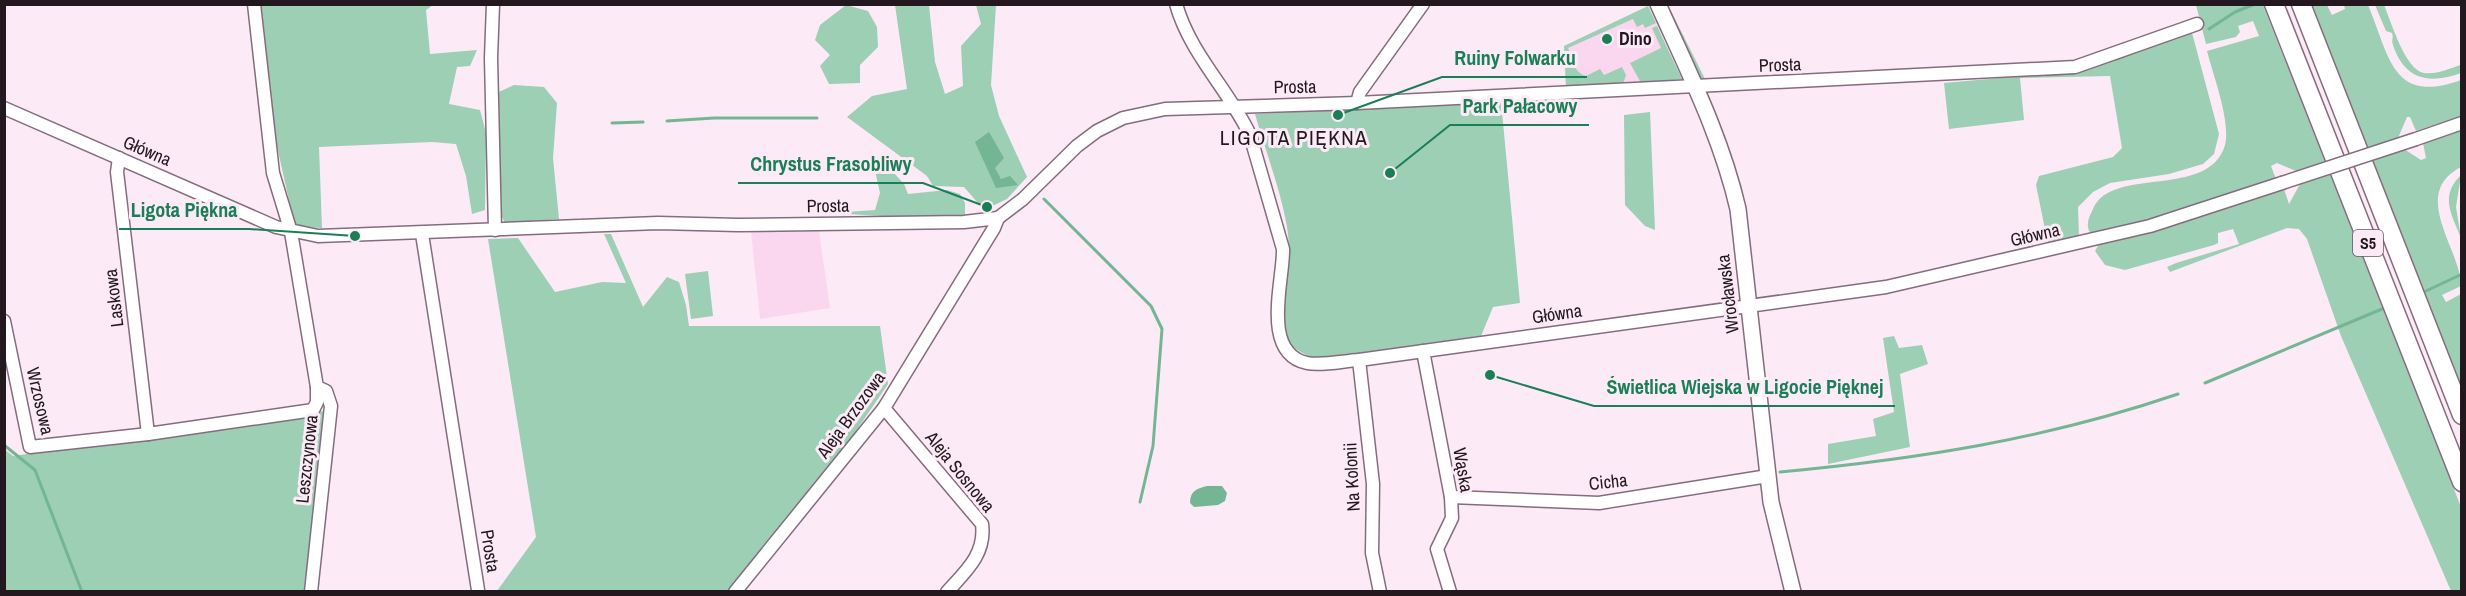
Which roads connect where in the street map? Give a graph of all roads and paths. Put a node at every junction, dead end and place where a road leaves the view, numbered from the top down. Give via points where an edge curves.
1 (254, 4) edge
2 (493, 4) edge
3 (1176, 4) edge
4 (1423, 4) edge
5 (1658, 4) edge
6 (2274, 4) edge
7 (2301, 4) edge
8 (2197, 24) dead end
9 (1695, 86) junction
10 (1357, 104) junction
11 (1233, 106) junction
12 (4, 108) edge
13 (2462, 123) edge
14 (119, 158) junction
15 (998, 218) junction
16 (276, 227) joint
17 (495, 230) junction
18 (291, 232) junction
19 (422, 234) junction
20 (1750, 306) junction
21 (4, 321) edge
22 (1423, 351) junction
23 (1359, 360) junction
24 (317, 387) junction
25 (884, 408) junction
26 (2462, 415) edge
27 (148, 434) junction
28 (1768, 476) junction
29 (2462, 482) edge
30 (1451, 497) junction
31 (478, 590) edge
32 (311, 591) edge
33 (735, 591) edge
34 (947, 591) edge
35 (1380, 591) edge
36 (1450, 591) edge
37 (1793, 591) edge

1 - 18 street, Leszczynowa via 273,173
2 - 17 street
3 - 11 street, Główna via 1186,32
4 - 10 street via 1360,92
5 - 9 main road, Wrocławska
6 - 29 highway, S5
7 - 26 highway, S5
8 - 9 street, Prosta via 2075,67
9 - 10 street, Prosta
9 - 20 main road, Wrocławska via 1729,171 1738,209
10 - 11 street, Prosta
11 - 15 street, Prosta via 1165,109 1109,124 1077,146
11 - 23 street, Główna via 1250,135 1278,226 1284,268 1276,309 1284,345 1294,357 1307,363
12 - 14 street, Główna
13 - 20 street, Główna, bridge via 2150,226 1886,287
14 - 16 street, Główna
14 - 27 street, Laskowa via 117,172
15 - 17 street, Prosta via 749,225 658,223
15 - 25 street, Aleja Brzozowa
16 - 18 street, Prosta
17 - 19 street, Prosta
18 - 19 street, Prosta via 324,236
18 - 24 street, Leszczynowa
19 - 31 street, Prosta
20 - 22 street, Główna
20 - 28 main road, Wrocławska
21 - 27 street, Wrzosowa via 30,447
22 - 23 street, Główna
22 - 30 street, Wąska
23 - 35 street, Na Kolonii via 1373,484 1372,553
24 - 27 street via 313,410
24 - 32 street, Leszczynowa via 326,391 331,406
25 - 33 street, Aleja Brzozowa
25 - 34 street, Aleja Sosnowa via 982,524 984,536 974,562
28 - 30 street, Cicha via 1599,503
28 - 37 main road, Wrocławska via 1779,542
30 - 36 street, Wąska via 1452,518 1437,549

